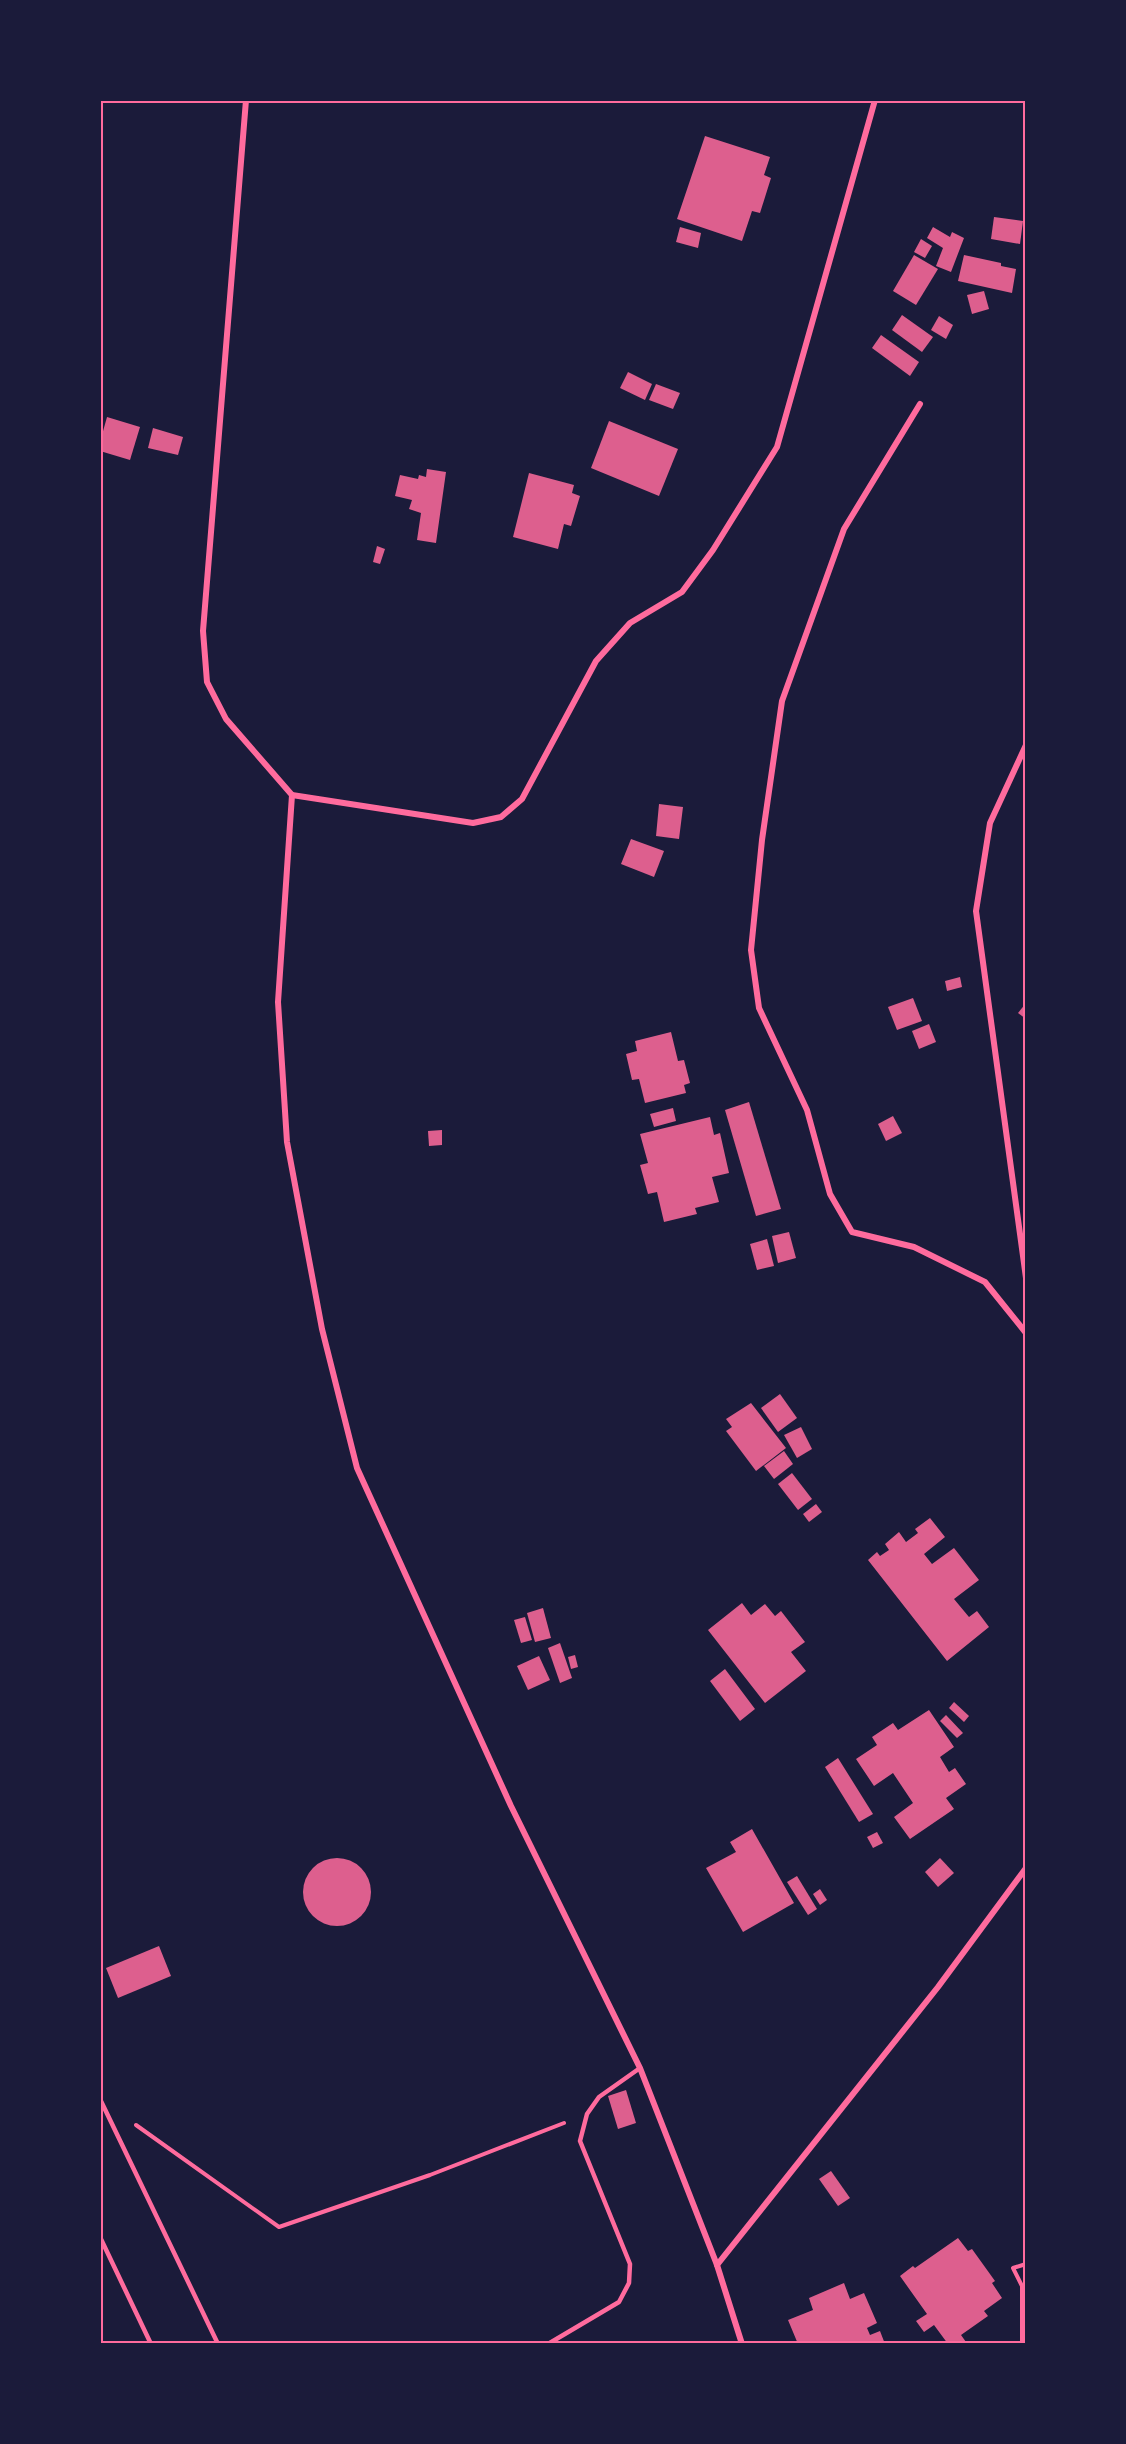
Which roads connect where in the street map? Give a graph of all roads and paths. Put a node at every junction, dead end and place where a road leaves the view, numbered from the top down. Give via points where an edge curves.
1 (246, 100) edge
2 (875, 100) edge
3 (920, 404) dead end
4 (1026, 745) edge
5 (292, 795) junction
6 (1026, 1278) edge
7 (1026, 1333) edge
8 (1026, 1869) edge
9 (640, 2068) junction
10 (100, 2099) edge
11 (104, 2105) junction
12 (587, 2114) junction
13 (100, 2237) edge
14 (1026, 2264) edge
15 (717, 2265) junction
16 (151, 2343) edge
17 (218, 2343) edge
18 (548, 2343) edge
19 (742, 2343) edge
20 (1022, 2343) edge

1 - 5 street via 204,641 207,682 226,718
2 - 5 street via 777,447 682,592 630,623 596,661 522,799 501,817 473,824
3 - 7 street via 843,529 782,701 751,950 759,1008 807,1110 830,1194 852,1232 914,1246 985,1282
4 - 6 street via 990,823 976,911
5 - 9 street via 278,1002 287,1142 322,1329 357,1468 511,1806
8 - 15 street via 938,1987
9 - 12 lane via 599,2097
9 - 15 street
10 - 11 lane
11 - 12 path via 279,2227 430,2175
11 - 17 lane
12 - 18 lane via 580,2140 630,2264 629,2283 619,2302
13 - 16 lane
14 - 20 path via 1013,2268 1023,2286
15 - 19 street

